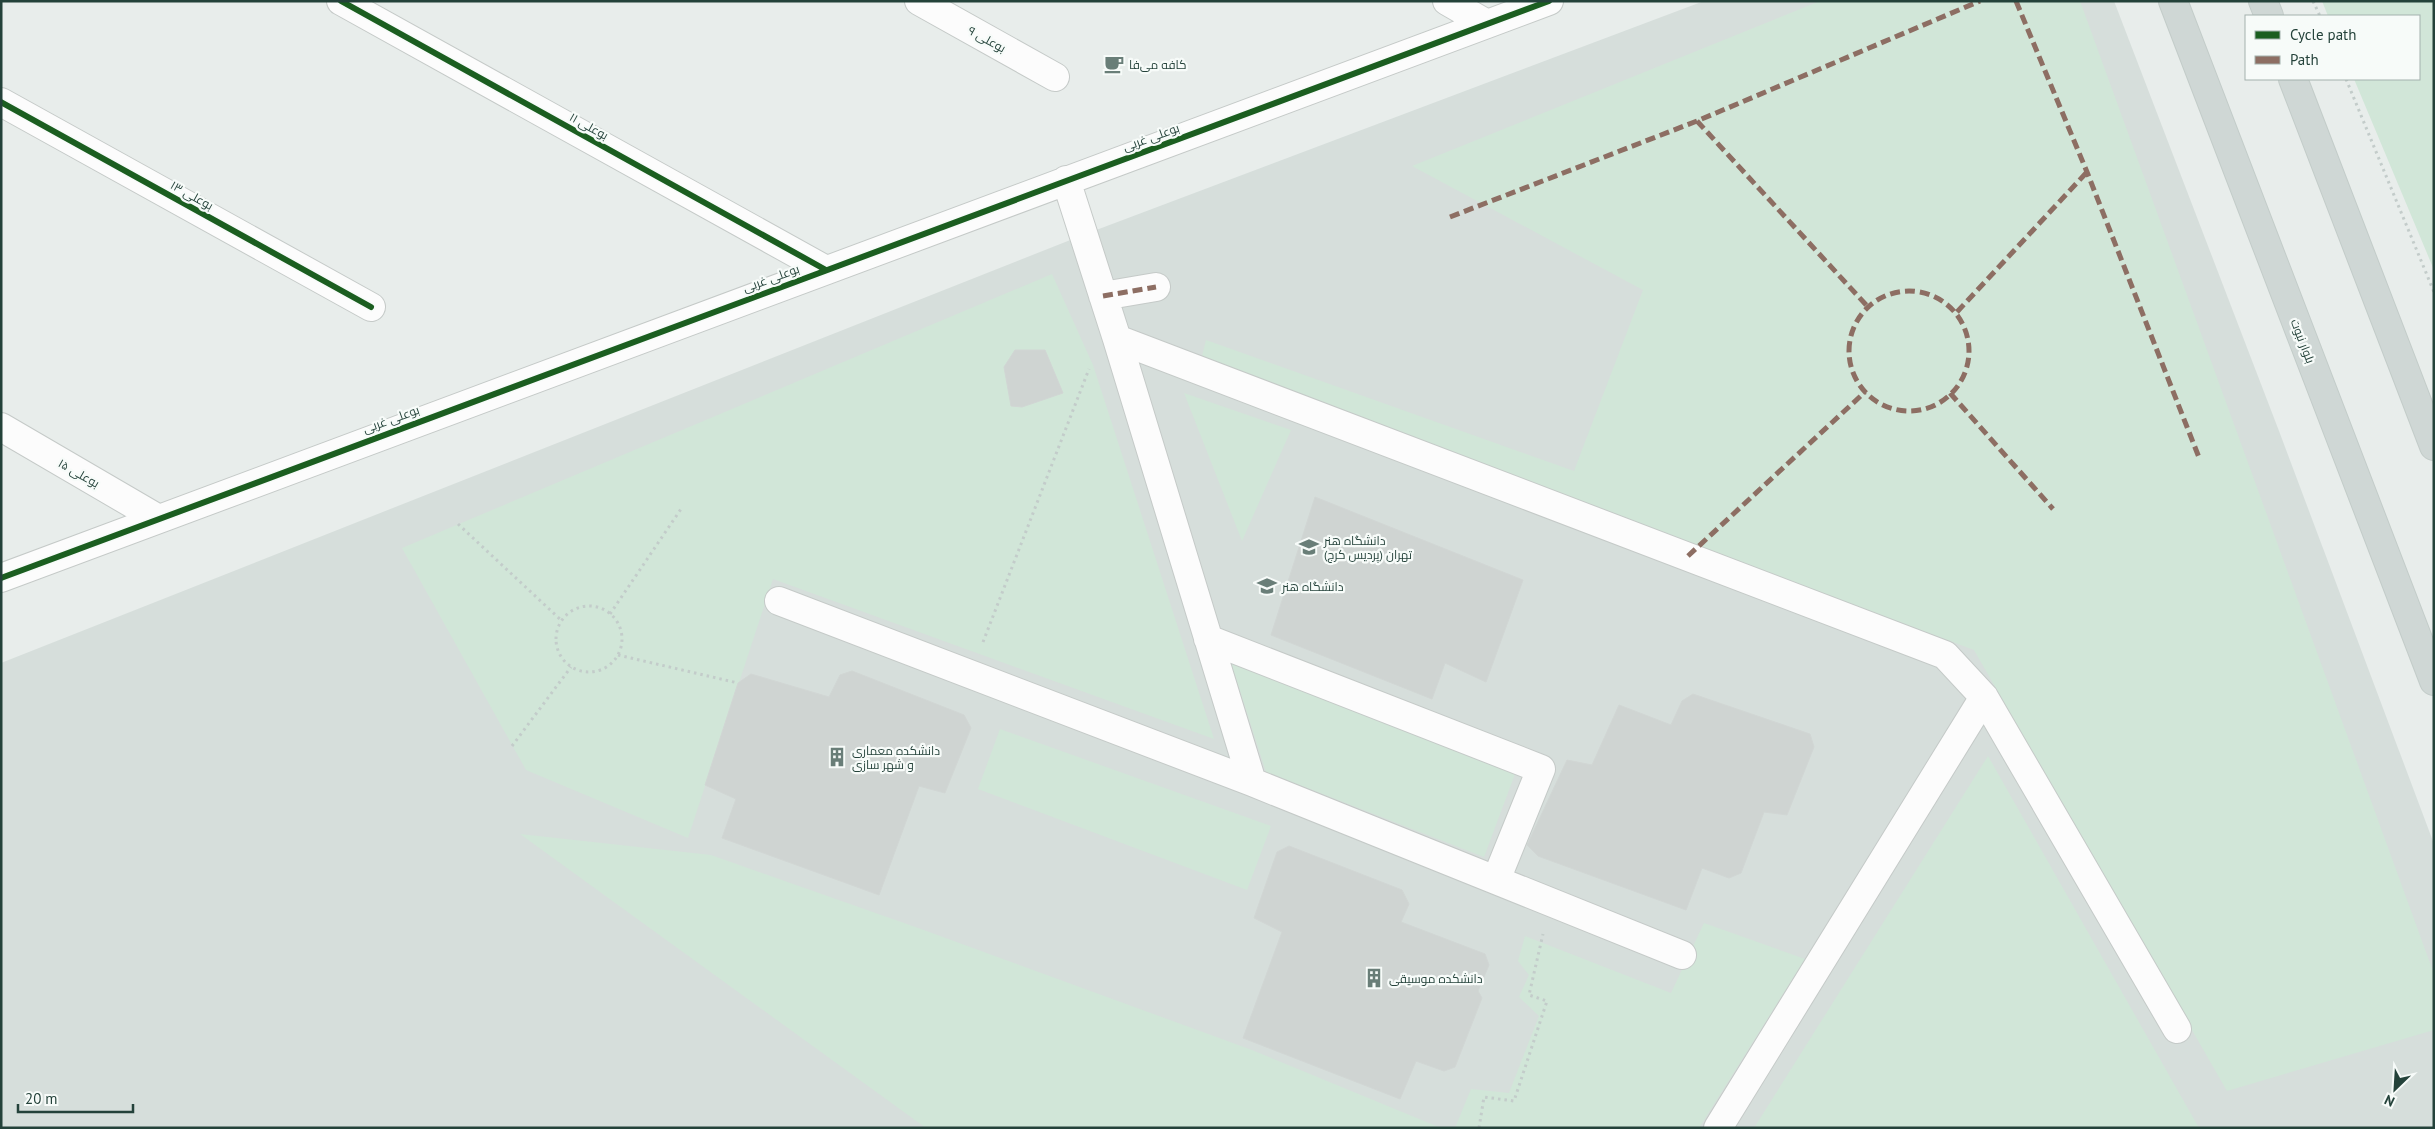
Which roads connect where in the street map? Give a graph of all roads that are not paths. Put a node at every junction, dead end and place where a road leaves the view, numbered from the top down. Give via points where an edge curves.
1 (341, 1) edge
2 (919, 1) edge
3 (1447, 1) edge
4 (1549, 1) edge
5 (2173, 1) edge
6 (2263, 1) edge
7 (2269, 15) edge
8 (1487, 24) junction
9 (1055, 77) dead end
10 (2293, 80) edge
11 (1, 102) edge
12 (1066, 180) junction
13 (826, 270) junction
14 (1156, 286) dead end
15 (371, 307) dead end
16 (1110, 317) junction
17 (1, 428) edge
18 (2434, 446) edge
19 (156, 518) junction
20 (1, 578) edge
21 (779, 601) dead end
22 (1208, 640) junction
23 (2434, 681) edge
24 (1984, 697) junction
25 (1252, 782) junction
26 (1496, 880) junction
27 (1682, 955) dead end
28 (2177, 1029) dead end
29 (1718, 1128) edge

1 - 13 street, بوعلی ۱۱
2 - 9 street, بوعلی ۹
3 - 8 street
4 - 8 street, بوعلی غربی
5 - 23 main road, بلوار نبوت
6 - 7 main road
8 - 12 street, بوعلی غربی
10 - 18 main road
11 - 15 street, بوعلی ۱۳
12 - 13 street, بوعلی غربی
12 - 16 street
13 - 19 street, بوعلی غربی
14 - 16 street
16 - 22 street
16 - 24 street via 1945,654
17 - 19 street, بوعلی ۱۵
19 - 20 street, بوعلی غربی
21 - 25 street
22 - 25 street
22 - 26 street via 1541,769
24 - 28 street
24 - 29 street
25 - 26 street
26 - 27 street

